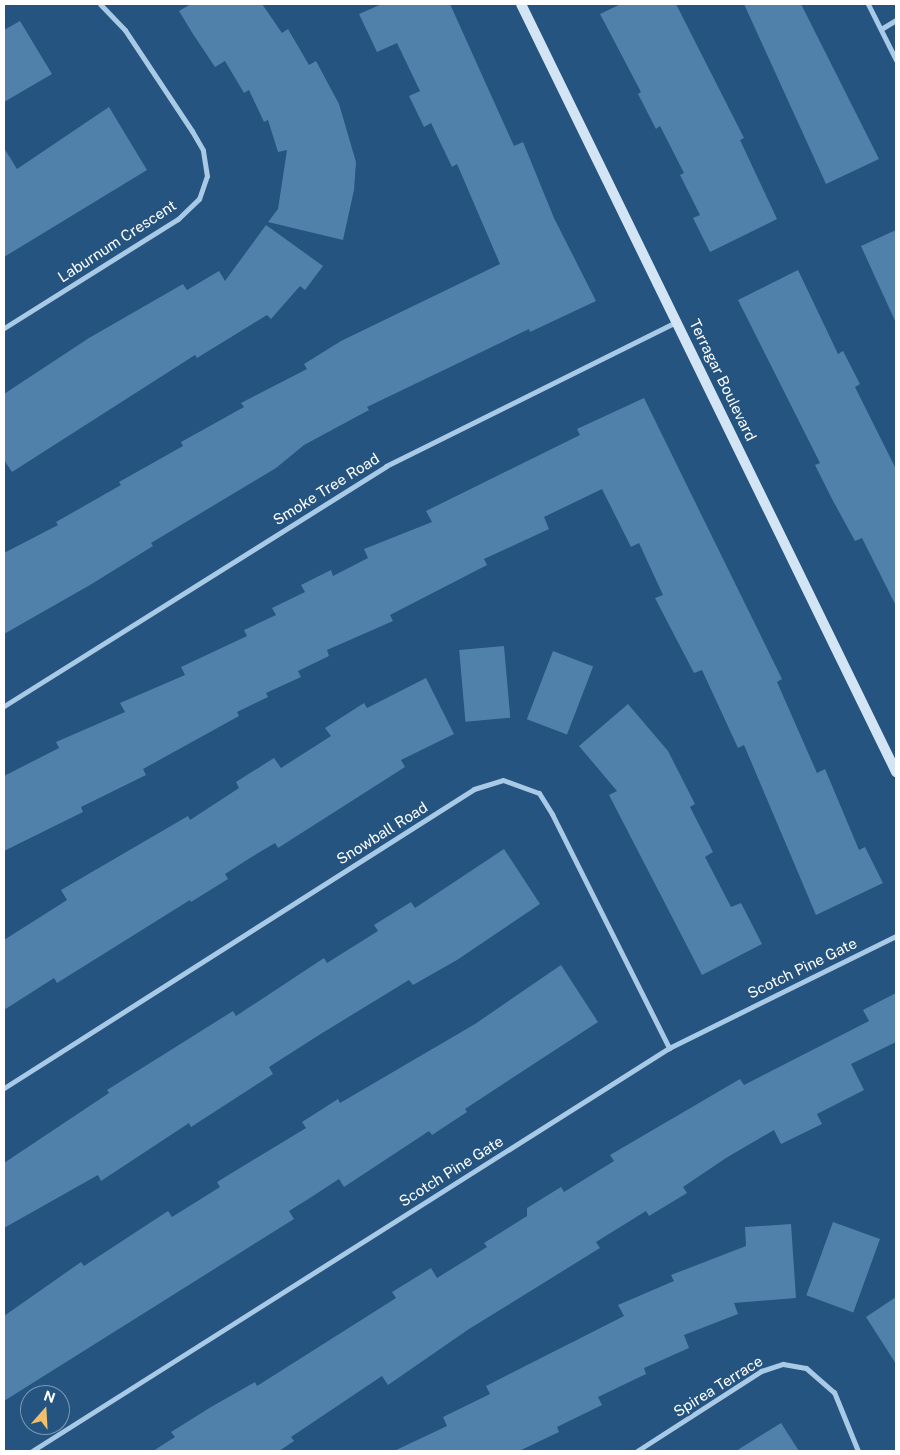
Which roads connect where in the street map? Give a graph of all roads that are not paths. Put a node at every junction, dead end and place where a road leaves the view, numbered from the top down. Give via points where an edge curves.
1 (100, 4) edge
2 (520, 4) edge
3 (868, 4) edge
4 (896, 20) edge
5 (881, 30) junction
6 (896, 60) edge
7 (678, 321) junction
8 (4, 328) edge
9 (4, 706) edge
10 (896, 772) edge
11 (896, 936) edge
12 (669, 1048) junction
13 (4, 1088) edge
14 (32, 1451) edge
15 (637, 1451) edge
16 (858, 1451) edge

1 - 8 street, Laburnum Crescent via 125,30 192,131 203,150 207,176 199,199 178,219
2 - 7 street, Terragar Boulevard
3 - 5 street
4 - 5 street
5 - 6 street
7 - 9 street, Smoke Tree Road via 386,466
7 - 10 street, Terragar Boulevard
11 - 12 street, Scotch Pine Gate
12 - 13 street, Snowball Road via 552,814 539,793 504,780 474,789
12 - 14 street, Scotch Pine Gate
15 - 16 street, Spirea Terrace via 762,1371 783,1364 806,1368 829,1386

